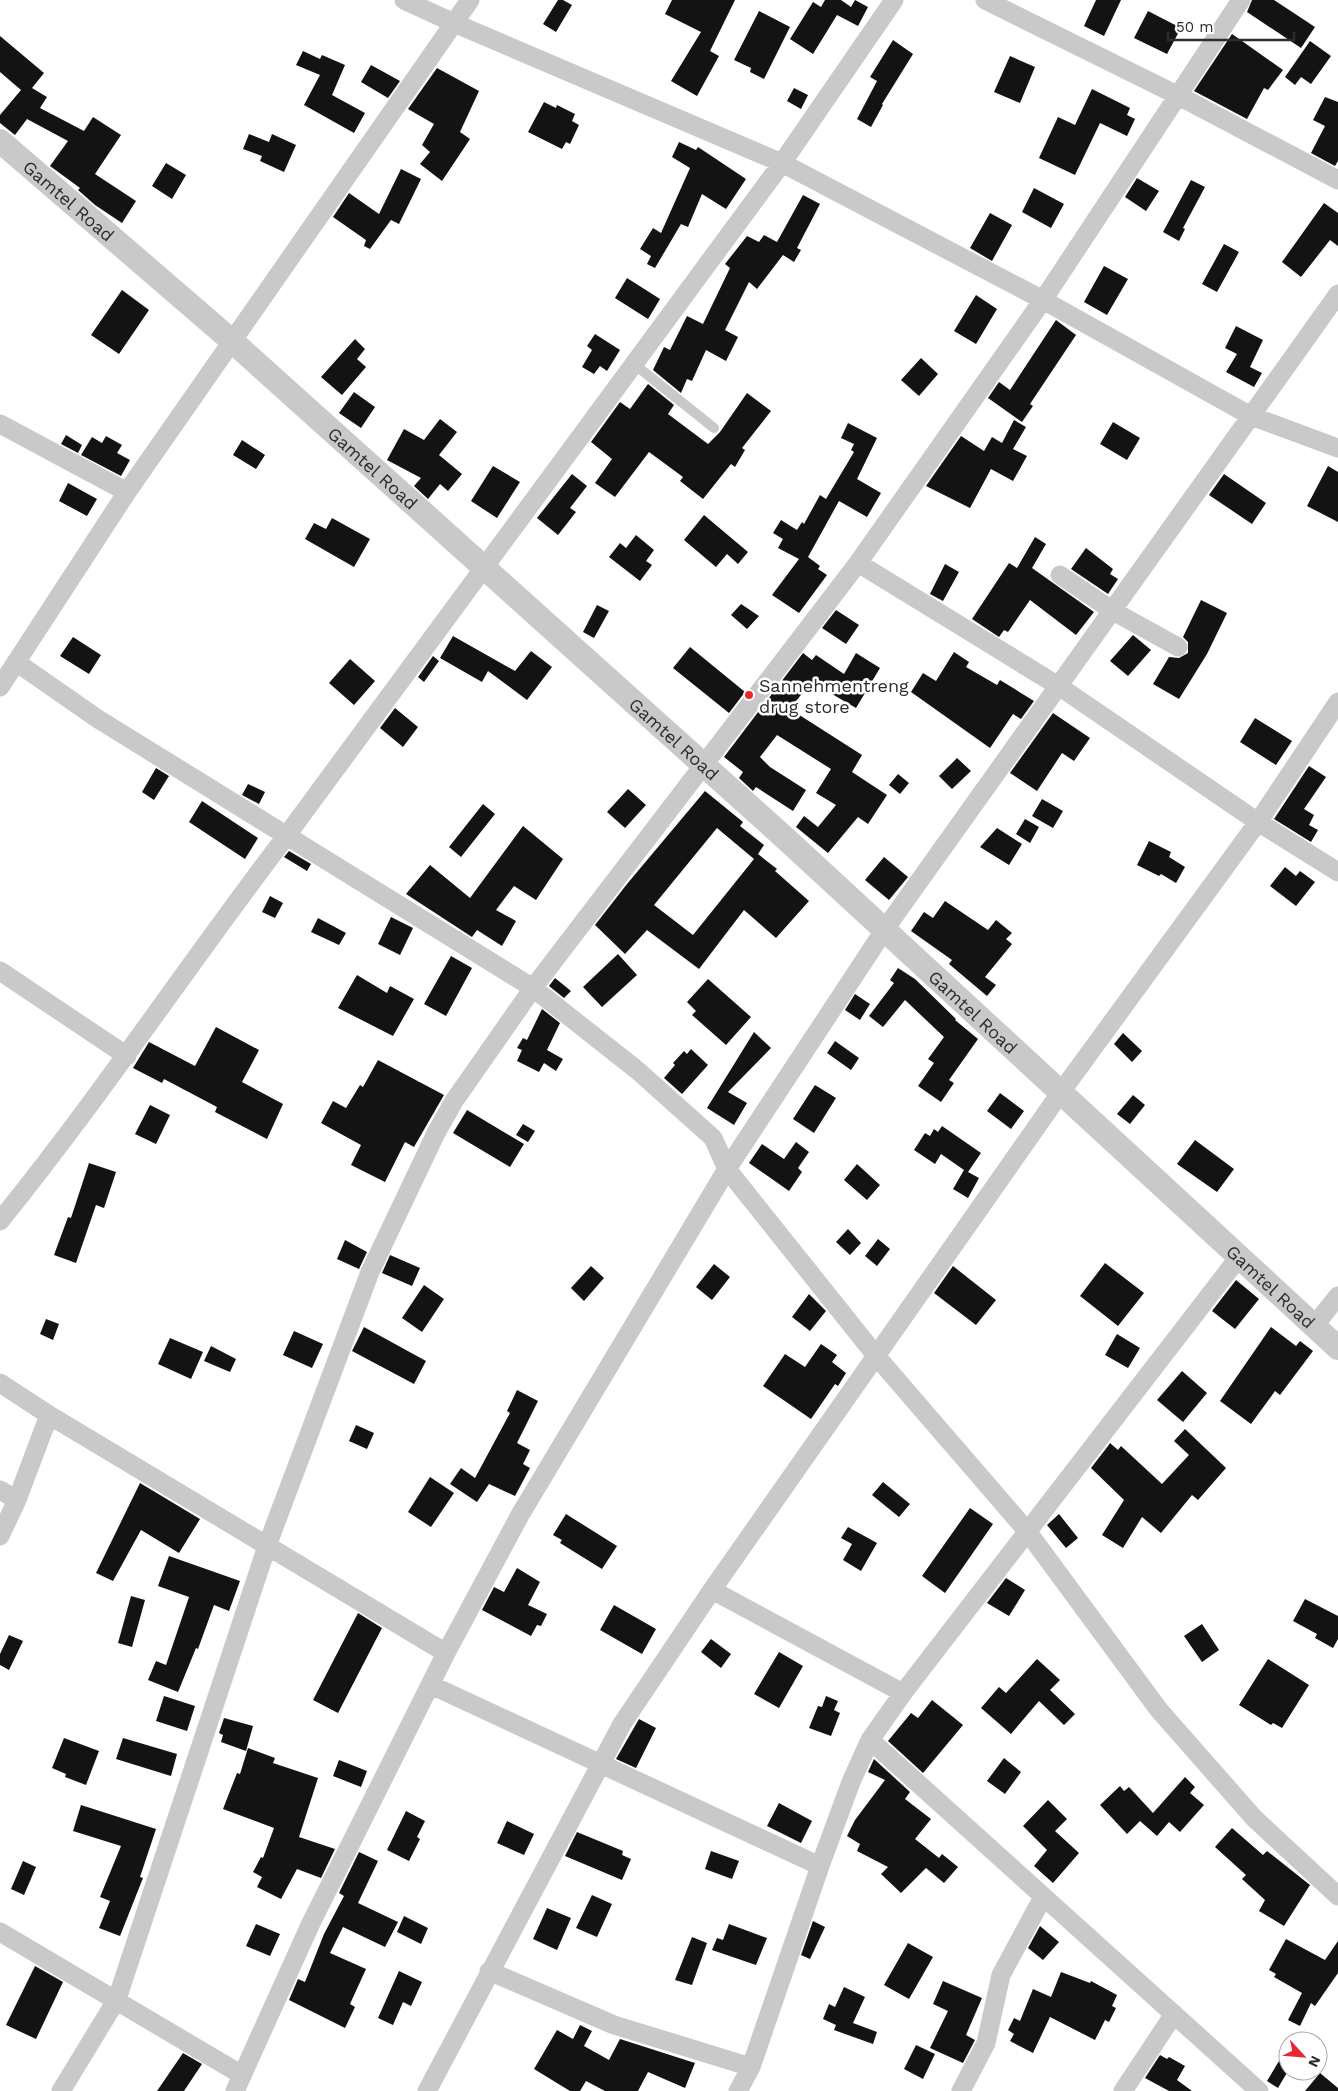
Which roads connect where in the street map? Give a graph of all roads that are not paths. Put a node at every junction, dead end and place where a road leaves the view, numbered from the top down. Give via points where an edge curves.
1 (404, 0) edge
2 (470, 0) edge
3 (894, 0) edge
4 (985, 0) edge
5 (1241, 0) edge
6 (454, 23) junction
7 (1177, 95) junction
8 (0, 141) edge
9 (782, 163) junction
10 (1338, 180) edge
11 (1338, 294) edge
12 (1043, 300) junction
13 (232, 341) junction
14 (634, 364) junction
15 (1251, 416) junction
16 (0, 424) edge
17 (714, 428) dead end
18 (1338, 448) edge
19 (127, 492) junction
20 (858, 563) junction
21 (484, 567) junction
22 (1060, 575) dead end
23 (1113, 611) junction
24 (1178, 647) dead end
25 (16, 662) junction
26 (0, 687) edge
27 (1060, 687) junction
28 (1338, 702) edge
29 (704, 767) junction
30 (1258, 822) junction
31 (287, 835) junction
32 (1338, 872) edge
33 (885, 930) junction
34 (0, 972) edge
35 (533, 988) junction
36 (127, 1056) junction
37 (1061, 1092) junction
38 (727, 1169) junction
39 (0, 1221) edge
40 (1239, 1257) junction
41 (1338, 1296) edge
42 (1314, 1326) junction
43 (1338, 1348) edge
44 (877, 1357) junction
45 (0, 1383) edge
46 (49, 1414) junction
47 (0, 1490) edge
48 (18, 1500) junction
49 (1027, 1530) junction
50 (0, 1536) edge
51 (267, 1546) junction
52 (712, 1590) junction
53 (446, 1653) junction
54 (431, 1685) junction
55 (903, 1693) junction
56 (870, 1740) junction
57 (602, 1766) junction
58 (820, 1866) junction
59 (1338, 1896) edge
60 (1043, 1897) junction
61 (0, 1932) edge
62 (489, 1971) junction
63 (116, 1999) junction
64 (1174, 2014) junction
65 (751, 2067) junction
66 (239, 2083) edge
67 (61, 2091) edge
68 (427, 2091) edge
69 (738, 2091) edge
70 (961, 2091) edge
71 (1122, 2091) edge
72 (1258, 2091) edge

1 - 6 street
2 - 6 street
3 - 9 street
4 - 7 street
5 - 7 street
6 - 9 street
6 - 13 street
7 - 10 street
7 - 12 street
8 - 13 street, Gamtel Road
9 - 12 street
9 - 14 street
11 - 15 street
12 - 15 street
12 - 20 street
13 - 19 street
13 - 21 street, Gamtel Road
14 - 17 lane
14 - 21 street
15 - 18 street
15 - 23 street
16 - 19 street
19 - 25 street
20 - 27 street
20 - 29 street
21 - 29 street, Gamtel Road
21 - 31 street
22 - 23 street
23 - 24 street
23 - 27 street
25 - 26 street
25 - 31 street via 98,718
27 - 30 street
27 - 33 street
28 - 30 street
29 - 33 street, Gamtel Road
29 - 35 street
30 - 32 street
30 - 37 street
31 - 35 street
31 - 36 street via 220,923
33 - 37 street, Gamtel Road
33 - 38 street
34 - 36 street
35 - 38 street via 637,1070 712,1138
35 - 51 street via 450,1109 378,1254
36 - 39 street
37 - 40 street, Gamtel Road
37 - 44 street
38 - 44 street
38 - 53 street via 520,1515
40 - 42 street, Gamtel Road
40 - 49 street
41 - 42 street
42 - 43 street, Gamtel Road
44 - 49 street
44 - 52 street
45 - 46 street
46 - 48 street
46 - 51 street
47 - 48 street
48 - 50 street
49 - 55 street
49 - 59 street via 1159,1710 1254,1818
51 - 53 street
51 - 63 street
52 - 55 street
52 - 57 street via 622,1724
53 - 54 street
54 - 57 street
54 - 66 street via 311,1923
55 - 56 street
56 - 58 street
56 - 60 street
57 - 58 street
57 - 62 street
58 - 65 street
60 - 64 street
60 - 70 street via 1001,1975 986,2043
61 - 63 street
62 - 65 street via 614,2025
62 - 68 street
63 - 66 street
63 - 67 street
64 - 71 street
64 - 72 street
65 - 69 street

